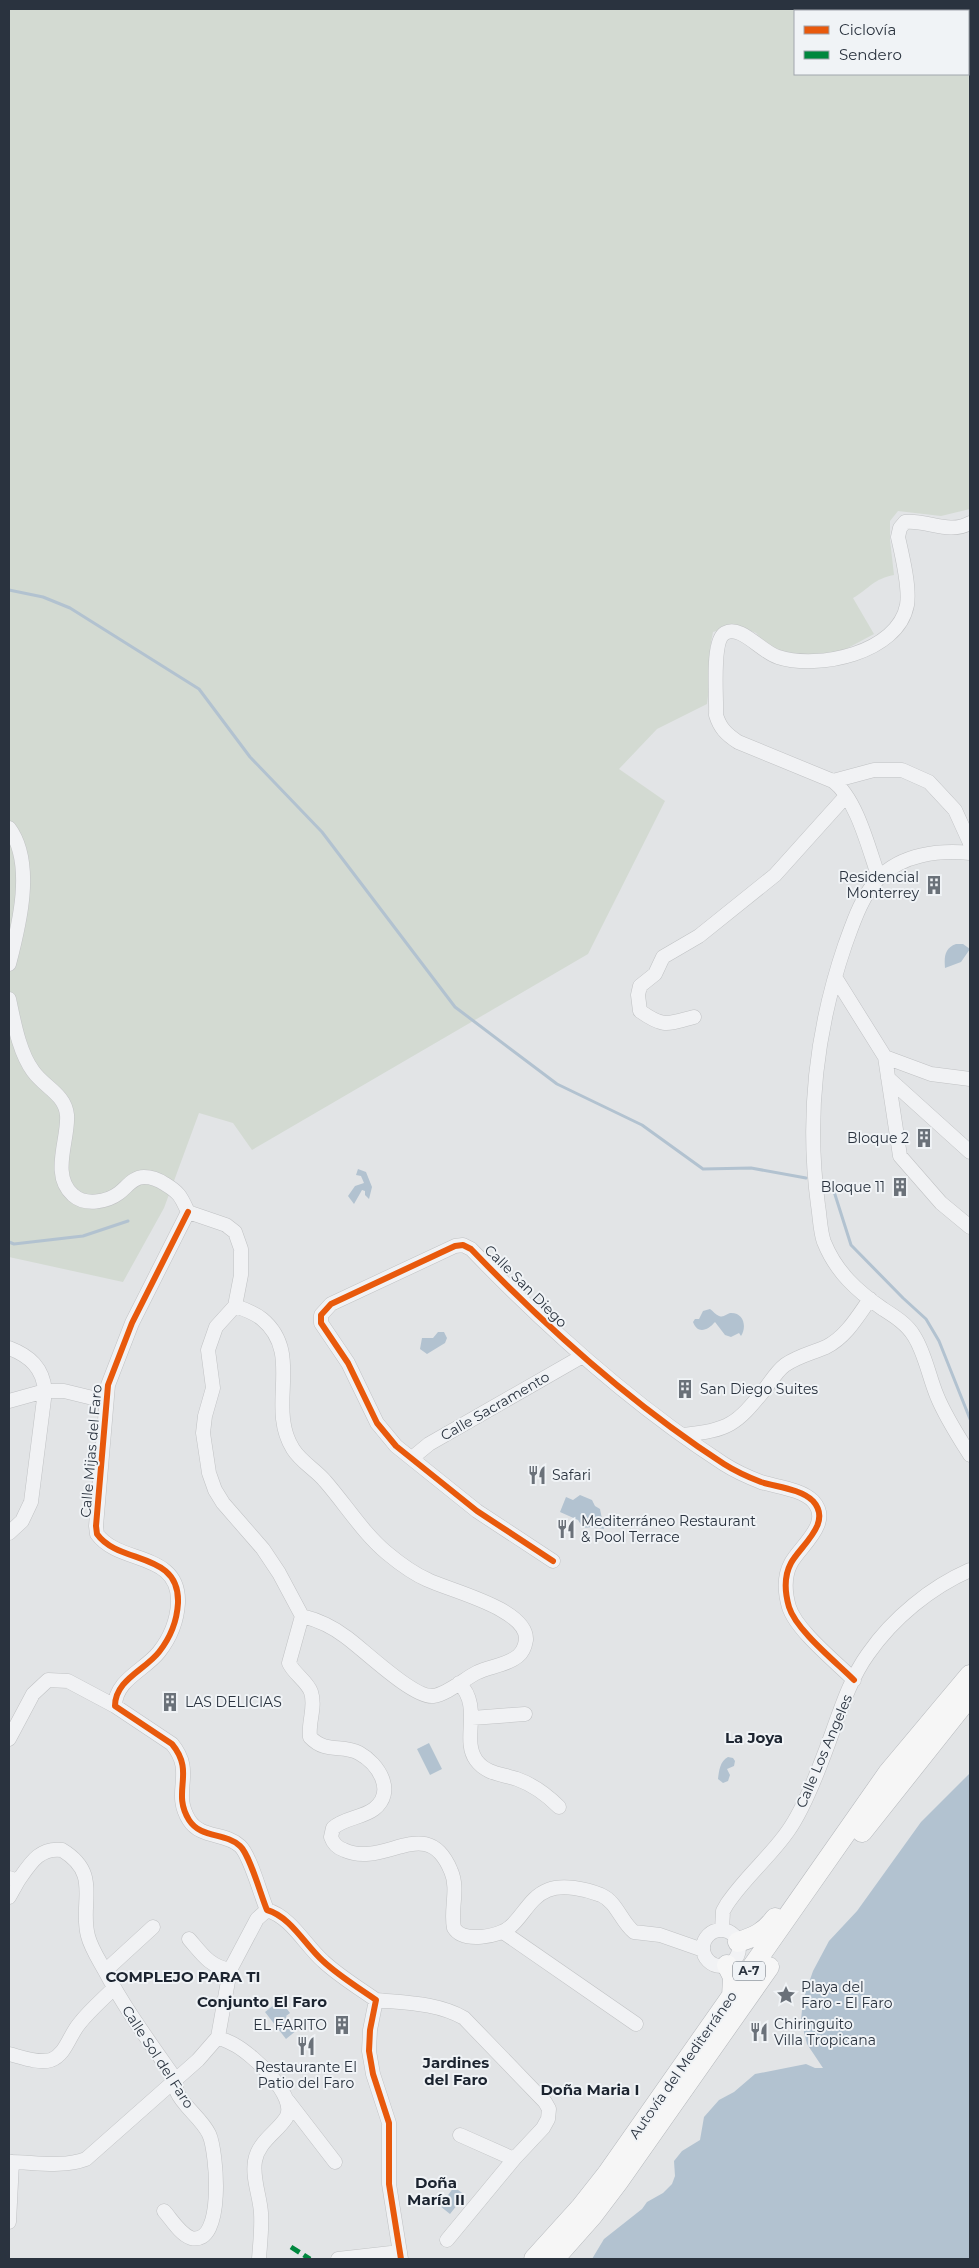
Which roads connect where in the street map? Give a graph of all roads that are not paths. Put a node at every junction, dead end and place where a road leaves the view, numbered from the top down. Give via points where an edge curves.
1 (970, 523) edge
2 (834, 781) junction
3 (846, 796) junction
4 (9, 828) edge
5 (970, 843) edge
6 (970, 853) edge
7 (879, 878) junction
8 (9, 964) edge
9 (835, 978) junction
10 (9, 999) edge
11 (694, 1017) dead end
12 (885, 1057) junction
13 (969, 1075) edge
14 (888, 1078) junction
15 (970, 1152) edge
16 (188, 1212) junction
17 (970, 1227) edge
18 (870, 1299) junction
19 (235, 1306) junction
20 (9, 1348) edge
21 (581, 1357) junction
22 (45, 1392) junction
23 (106, 1400) junction
24 (9, 1401) edge
25 (683, 1435) junction
26 (970, 1455) edge
27 (412, 1458) junction
28 (9, 1533) edge
29 (553, 1561) dead end
30 (970, 1570) edge
31 (302, 1616) junction
32 (970, 1675) edge
33 (854, 1680) junction
34 (459, 1683) junction
35 (970, 1696) edge
36 (115, 1706) junction
37 (525, 1714) dead end
38 (472, 1718) junction
39 (9, 1739) edge
40 (888, 1773) junction
41 (559, 1807) dead end
42 (13, 1879) edge
43 (9, 1897) edge
44 (267, 1910) junction
45 (153, 1927) dead end
46 (722, 1930) junction
47 (503, 1932) junction
48 (189, 1939) dead end
49 (738, 1942) junction
50 (704, 1950) junction
51 (728, 1965) junction
52 (230, 1970) junction
53 (105, 1971) junction
54 (114, 1988) junction
55 (732, 1996) junction
56 (376, 2000) junction
57 (636, 2024) dead end
58 (218, 2037) junction
59 (9, 2054) edge
60 (176, 2080) junction
61 (288, 2101) junction
62 (460, 2134) dead end
63 (514, 2158) junction
64 (10, 2162) edge
65 (335, 2162) dead end
66 (164, 2211) dead end
67 (9, 2222) edge
68 (447, 2240) dead end
69 (400, 2256) edge
70 (259, 2259) edge
71 (338, 2259) edge
72 (534, 2259) edge
73 (554, 2259) edge

1 - 2 street via 940,527 912,521 905,522 900,528 898,537 907,604 897,626 872,645 847,656 810,661 778,658 742,633 732,631 720,638 717,644 716,714 719,726 738,742
2 - 3 street
2 - 5 street via 874,770 902,770 929,782 955,810
3 - 7 street
3 - 11 street via 775,875 699,936 663,957 654,974 640,986 640,1012 652,1020 666,1025
4 - 8 street via 18,850 22,896
6 - 7 street via 948,851 923,855 902,862
7 - 9 street via 861,905
9 - 12 street
9 - 18 street via 816,1064 812,1102 813,1170 823,1240 842,1276
10 - 16 street via 32,1070 63,1102 67,1115 62,1177 70,1192 83,1201 106,1199 144,1177 158,1180 179,1192
12 - 13 street via 919,1070
12 - 14 street
14 - 15 street
14 - 17 street via 900,1156 941,1203
16 - 19 street via 226,1225 235,1232 242,1262
16 - 23 street, Calle Mijas del Faro via 132,1324 108,1385
18 - 25 street via 851,1326 828,1346 799,1356 783,1367 754,1403 729,1426 716,1432
18 - 26 street via 902,1322 914,1336 938,1398
19 - 31 street via 216,1327 208,1350 214,1388 203,1433 209,1473 214,1490 263,1549
19 - 34 street via 261,1318 276,1333 285,1367 282,1418 294,1450 387,1552 425,1579 488,1604 524,1628 525,1645 518,1657
20 - 22 street via 33,1360 44,1380
21 - 25 street, Calle San Diego
21 - 27 street, Calle Sacramento via 429,1444
21 - 27 street, Calle San Diego via 471,1249 463,1245 331,1304 321,1315 321,1322 348,1364 377,1423 396,1446
22 - 23 street via 64,1391
22 - 24 street
22 - 28 street via 31,1502 22,1521
23 - 36 street, Calle Mijas del Faro via 97,1534 110,1546 158,1565 174,1581 178,1595 174,1626 167,1640 158,1654 118,1690
25 - 33 street, Calle San Diego via 740,1473 804,1494 815,1502 818,1523 815,1533 790,1563 787,1575 789,1608 808,1635
27 - 29 street, Calle San Diego via 477,1511
30 - 33 street, Calle Los Angeles via 953,1577 926,1596 891,1627 868,1654
31 - 34 street via 317,1619 346,1637 422,1694 438,1694
31 - 47 street via 289,1663 310,1691 313,1705 310,1736 323,1747 360,1754 385,1781 386,1789 375,1808 336,1826 331,1832 332,1841 346,1852 361,1855 416,1843 432,1845 443,1855 453,1876 453,1923 457,1932 468,1938
32 - 40 highway, Autovía del Mediterráneo / A-7
33 - 46 street, Calle Los Angeles via 815,1778 789,1830 730,1899 723,1911
34 - 38 street via 470,1698
35 - 73 highway, Autovía del Mediterráneo / A-7 via 860,1836 618,2182
36 - 39 street via 68,1681 48,1680 33,1694
36 - 44 street via 172,1744 178,1752 184,1769 182,1799 190,1823 205,1834 228,1838 241,1847
37 - 38 street
38 - 41 street via 472,1749 479,1764 496,1774 534,1787
40 - 49 highway via 853,1807 768,1928 756,1937
40 - 55 highway, Autovía del Mediterráneo / A-7
42 - 43 street, Calle Sol del Faro
42 - 53 street, Calle Sol del Faro via 44,1851 62,1850 71,1856 78,1863 85,1880 88,1896 86,1927
44 - 52 street via 257,1919
44 - 56 street via 285,1920 325,1963
45 - 53 street
46 - 49 street via 732,1933
46 - 50 street via 708,1936
47 - 50 street via 542,1892 559,1887 604,1897 634,1932 660,1935
47 - 57 street
48 - 52 street via 217,1968
49 - 51 street via 739,1953
50 - 51 street via 712,1963
51 - 55 highway via 733,1977
52 - 58 street
53 - 54 street, Calle Sol del Faro
54 - 59 street via 79,2024 57,2056 42,2061
54 - 60 street, Calle Sol del Faro
55 - 72 highway, Autovía del Mediterráneo / A-7 via 607,2174
56 - 63 street via 436,2007 464,2018 545,2102 549,2109 548,2119
56 - 69 street via 369,2051 389,2123 389,2184
58 - 60 street
58 - 61 street via 252,2056
60 - 64 street via 86,2159 64,2163
60 - 66 street, Calle Sol del Faro via 177,2092 210,2136 216,2200 212,2227 208,2233 196,2238 183,2233
61 - 65 street
61 - 70 street via 286,2117 261,2145 255,2161 261,2213
62 - 63 street
63 - 68 street
64 - 67 street
69 - 71 street

